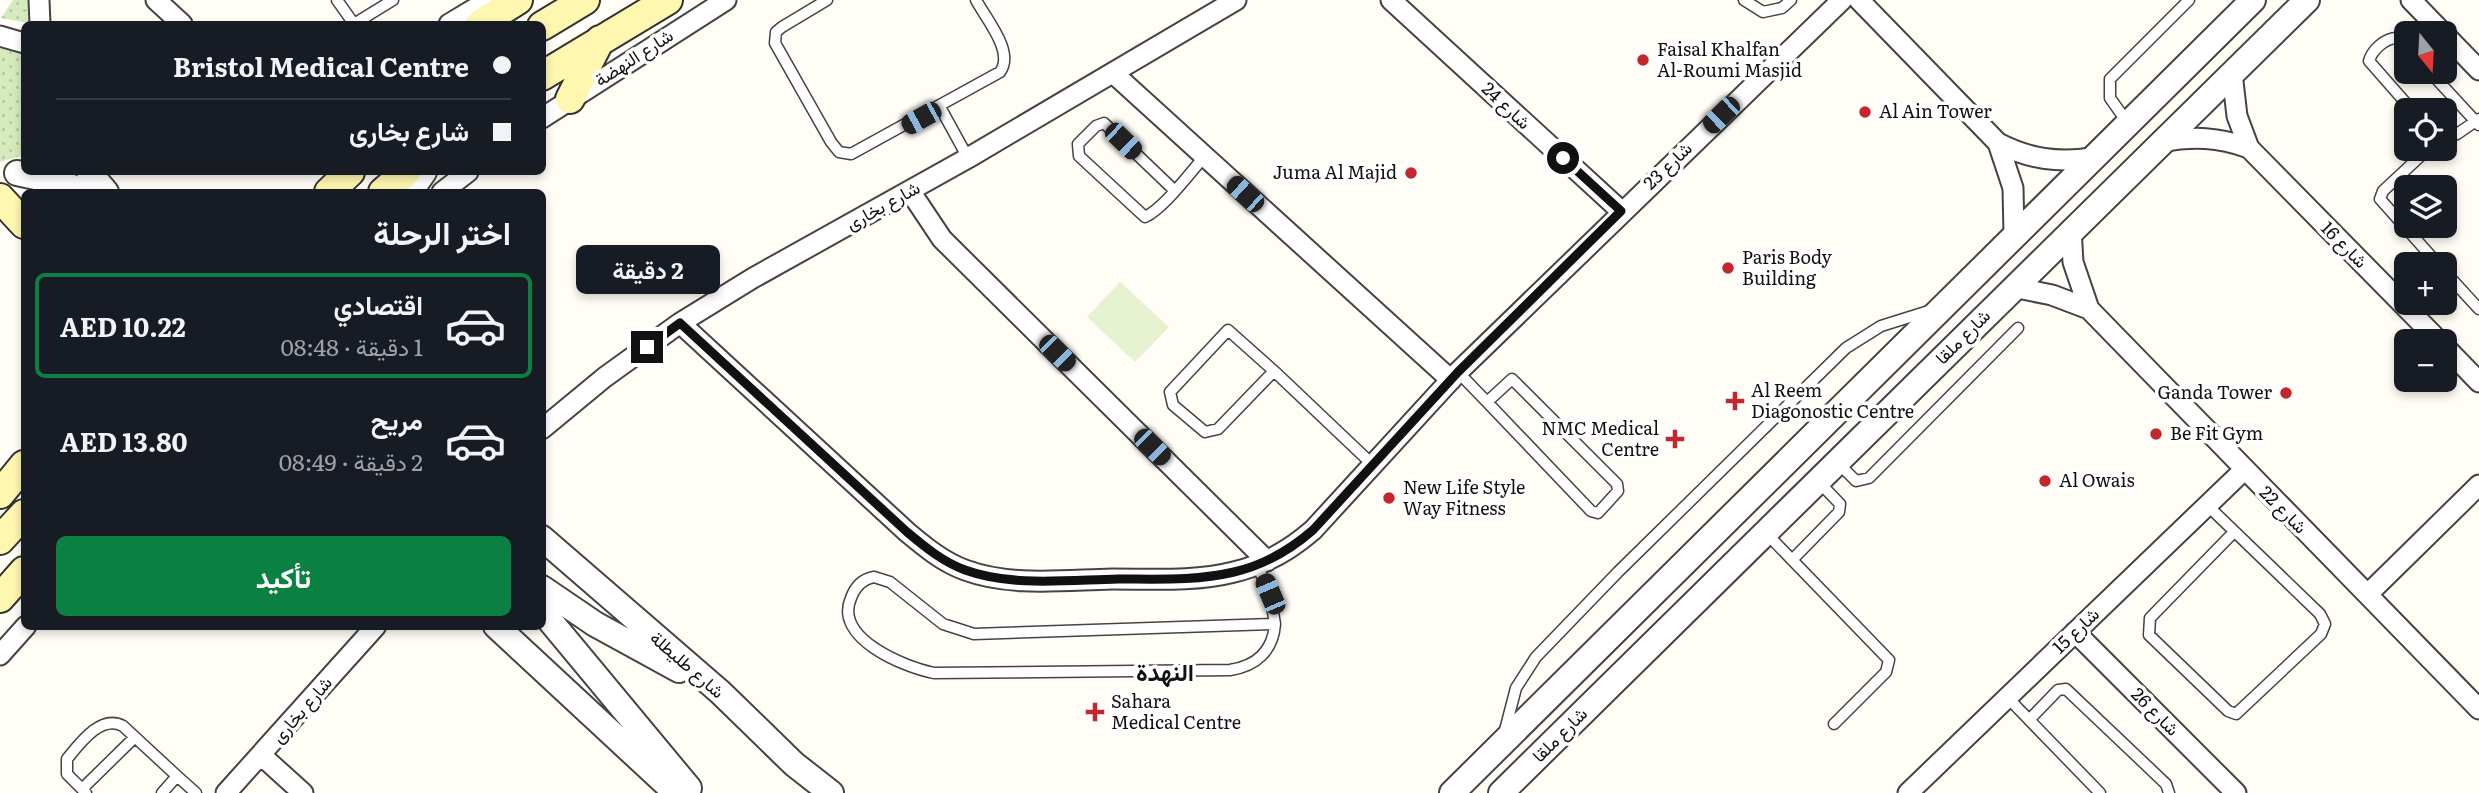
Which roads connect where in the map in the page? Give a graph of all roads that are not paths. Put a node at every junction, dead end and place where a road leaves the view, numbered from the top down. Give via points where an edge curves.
1 (39, 0) edge
2 (156, 0) edge
3 (337, 0) edge
4 (393, 0) edge
5 (489, 0) edge
6 (518, 0) edge
7 (585, 0) edge
8 (668, 0) edge
9 (726, 0) edge
10 (827, 0) edge
11 (976, 0) edge
12 (1236, 0) edge
13 (1391, 0) edge
14 (1744, 0) edge
15 (1790, 0) edge
16 (1842, 0) edge
17 (1859, 0) edge
18 (2189, 0) edge
19 (2253, 0) edge
20 (2307, 0) edge
21 (2411, 0) edge
22 (40, 21) edge
23 (179, 21) edge
24 (352, 21) edge
25 (359, 21) edge
26 (454, 21) edge
27 (485, 21) edge
28 (2431, 21) edge
29 (546, 24) edge
30 (0, 37) edge
31 (2394, 38) edge
32 (600, 40) junction
33 (21, 42) edge
34 (2457, 47) edge
35 (2479, 70) edge
36 (1112, 73) junction
37 (2232, 73) junction
38 (546, 74) edge
39 (2442, 84) edge
40 (2401, 98) edge
41 (570, 99) junction
42 (940, 107) junction
43 (546, 115) edge
44 (2478, 122) edge
45 (2128, 124) junction
46 (2457, 132) edge
47 (2161, 142) junction
48 (1998, 143) junction
49 (2249, 148) junction
50 (1204, 157) junction
51 (968, 158) junction
52 (2092, 158) junction
53 (2415, 161) edge
54 (24, 175) edge
55 (92, 175) edge
56 (347, 175) edge
57 (403, 175) edge
58 (464, 175) edge
59 (76, 189) edge
60 (103, 189) edge
61 (331, 189) edge
62 (387, 189) edge
63 (446, 189) edge
64 (1174, 190) junction
65 (910, 191) junction
66 (0, 198) edge
67 (1621, 211) junction
68 (21, 221) edge
69 (2071, 229) junction
70 (2014, 235) junction
71 (2427, 252) edge
72 (2457, 285) edge
73 (2013, 288) junction
74 (1940, 309) junction
75 (2089, 309) junction
76 (2479, 309) edge
77 (680, 323) junction
78 (2018, 328) dead end
79 (2427, 329) edge
80 (2457, 359) edge
81 (1274, 371) junction
82 (1454, 376) junction
83 (2479, 382) edge
84 (1487, 402) junction
85 (546, 426) edge
86 (1837, 461) junction
87 (1373, 465) junction
88 (21, 470) edge
89 (2244, 470) junction
90 (1817, 480) junction
91 (2479, 485) edge
92 (0, 494) edge
93 (2207, 505) junction
94 (21, 517) edge
95 (2234, 532) junction
96 (1765, 533) junction
97 (0, 540) edge
98 (546, 541) edge
99 (1792, 560) junction
100 (1262, 563) junction
101 (21, 574) edge
102 (546, 591) edge
103 (2368, 594) junction
104 (0, 598) edge
105 (546, 616) edge
106 (1275, 624) junction
107 (22, 630) edge
108 (367, 630) edge
109 (500, 630) edge
110 (2075, 632) junction
111 (0, 655) edge
112 (720, 692) junction
113 (2007, 697) junction
114 (2479, 709) edge
115 (2029, 720) junction
116 (1834, 724) dead end
117 (135, 737) junction
118 (1503, 742) junction
119 (262, 756) junction
120 (794, 764) junction
121 (177, 776) junction
122 (84, 791) edge
123 (162, 793) edge
124 (196, 793) edge
125 (226, 793) edge
126 (303, 793) edge
127 (676, 793) edge
128 (693, 793) edge
129 (816, 793) edge
130 (831, 793) edge
131 (1452, 793) edge
132 (1501, 793) edge
133 (1908, 793) edge
134 (2100, 793) edge
135 (2169, 793) edge
136 (2236, 793) edge

1 - 22 street
2 - 23 street
3 - 24 lane
4 - 25 lane
5 - 26 street
6 - 27 main road
7 - 29 main road
8 - 32 main road, شارع النهضة
9 - 41 street, شارع النهضة
10 - 42 lane via 782,27 775,43 834,148 845,154 857,153
11 - 42 lane via 1005,53 1005,63 996,75
12 - 36 street, شارع بخارى
13 - 67 street, شارع 24
14 - 15 lane via 1763,12 1782,8
16 - 67 street, شارع 23
17 - 48 street
18 - 45 lane via 2110,79 2110,98
19 - 45 street, شارع ملقا
20 - 37 street, شارع ملقا
21 - 28 street
30 - 33 street
31 - 40 lane via 2371,54 2369,61
32 - 38 main road, شارع النهضة
32 - 41 main road
34 - 35 street
36 - 50 street
36 - 51 street, شارع بخارى
37 - 47 street, شارع ملقا
37 - 49 street, شارع 16 via 2237,116
39 - 44 lane
41 - 43 street, شارع النهضة
42 - 51 lane
44 - 46 lane
45 - 52 street, شارع ملقا
47 - 49 street, شارع 16 via 2199,136
47 - 69 street, شارع ملقا
48 - 52 street via 2053,161
48 - 70 street via 2013,188
49 - 79 street, شارع 16
50 - 64 lane
50 - 82 street
51 - 65 street, شارع بخارى
52 - 70 street, شارع ملقا
53 - 71 lane via 2381,199
54 - 59 street
55 - 60 street
56 - 61 main road
57 - 62 main road
58 - 63 street
64 - 64 lane via 1104,123 1096,125 1078,145 1079,156 1141,216 1152,214
65 - 77 street, شارع بخارى
65 - 100 street via 942,239
66 - 68 main road
67 - 82 street, شارع 23
69 - 73 street, شارع ملقا
69 - 75 street, شارع 22 via 2075,270
70 - 74 street, شارع ملقا
72 - 76 lane
73 - 75 street, شارع 22 via 2052,295
73 - 86 street, شارع ملقا
74 - 118 street, شارع ملقا
74 - 118 lane via 1890,322 1846,348 1618,572 1525,672 1509,706
75 - 89 street, شارع 22
77 - 85 street, شارع بخارى
77 - 100 street, شارع 23 via 907,532 933,554 964,570 997,579 1179,579 1236,572
78 - 86 lane via 1869,478 1856,481
80 - 83 street
81 - 81 lane via 1228,330 1172,388 1170,396 1173,405 1210,433
81 - 87 lane
82 - 84 lane
82 - 87 street, شارع 23
84 - 84 lane via 1593,512 1600,512 1618,491 1617,484 1516,380 1507,380
86 - 90 street, شارع ملقا
87 - 100 street, شارع 23 via 1313,530
88 - 92 main road
89 - 93 street, شارع 15
89 - 103 street, شارع 22
90 - 96 street, شارع ملقا
90 - 99 lane via 1840,504 1839,512
91 - 103 street
93 - 95 lane
93 - 110 street, شارع 15
94 - 97 main road
95 - 95 lane via 2325,624 2321,634 2236,714 2147,629 2150,618
96 - 99 lane
96 - 132 street, شارع ملقا
98 - 112 street, شارع طليطلة
99 - 116 lane via 1889,660 1886,672
100 - 106 lane
101 - 104 main road
102 - 112 street via 595,624
103 - 114 street, شارع 22
105 - 128 street
106 - 106 lane via 974,634 943,624 880,577 863,581 848,607 853,628 878,650 908,666 948,675 1244,668 1266,652
107 - 111 street
108 - 119 street, شارع بخارى
109 - 127 street
110 - 113 street, شارع 15
110 - 136 street, شارع 26
112 - 120 street, شارع طليطلة
113 - 115 lane
113 - 133 street, شارع 15
115 - 134 lane
115 - 135 lane via 2058,690 2066,689 2166,784
117 - 121 lane
117 - 122 lane
117 - 122 lane via 118,723 106,723 70,755 67,774
118 - 131 street, شارع ملقا
119 - 125 street, شارع بخارى
119 - 126 street
120 - 129 street
120 - 130 street, شارع طليطلة
121 - 123 lane
121 - 124 lane

